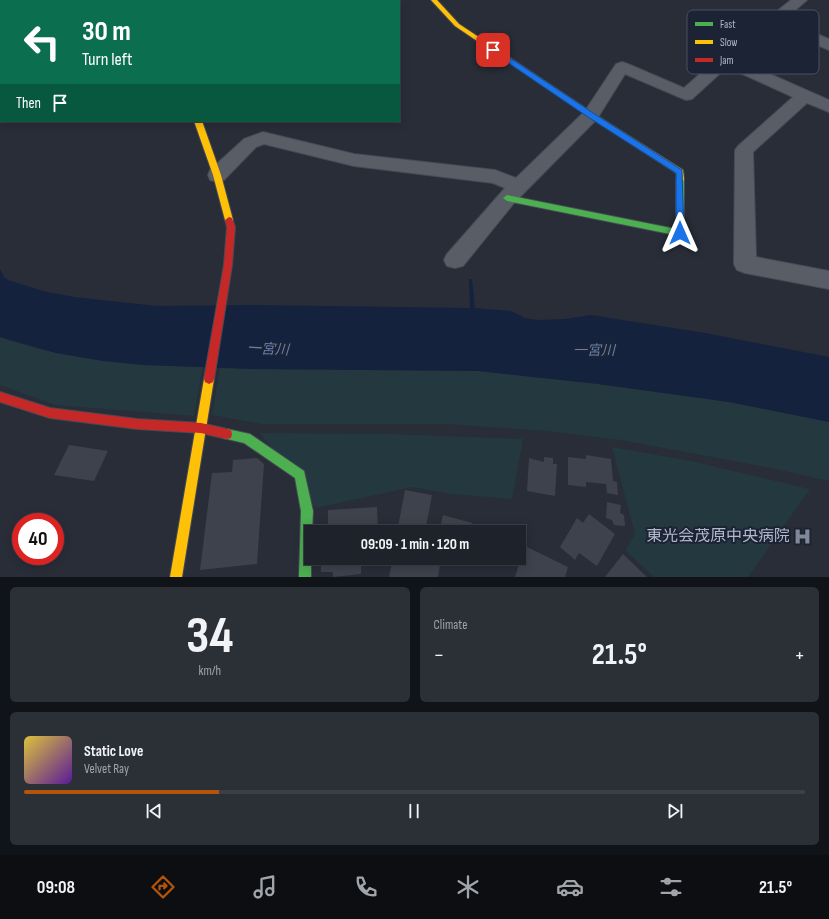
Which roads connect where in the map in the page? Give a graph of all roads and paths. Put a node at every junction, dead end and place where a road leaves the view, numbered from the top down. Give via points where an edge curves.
1 (434, 0) edge
2 (800, 0) edge
3 (787, 10) edge
4 (819, 40) edge
5 (829, 44) edge
6 (709, 74) edge
7 (756, 74) edge
8 (805, 96) junction
9 (829, 107) edge
10 (591, 115) junction
11 (199, 122) edge
12 (218, 175) junction
13 (513, 192) junction
14 (454, 260) dead end
15 (829, 280) edge
16 (0, 397) edge
17 (201, 428) junction
18 (176, 577) edge
19 (305, 577) edge

1 - 10 street via 457,25
2 - 3 street
4 - 5 street
6 - 10 street via 686,94 622,67
7 - 8 street
8 - 9 street
8 - 15 street via 744,150 745,264
10 - 13 street
10 - 13 street via 680,172 680,233
11 - 12 street
12 - 13 street via 250,143 263,138 354,160 495,177
12 - 17 street via 231,227 227,269
13 - 14 street
16 - 17 street via 50,413 137,424
17 - 18 street
17 - 19 street via 246,438 300,475 307,511

